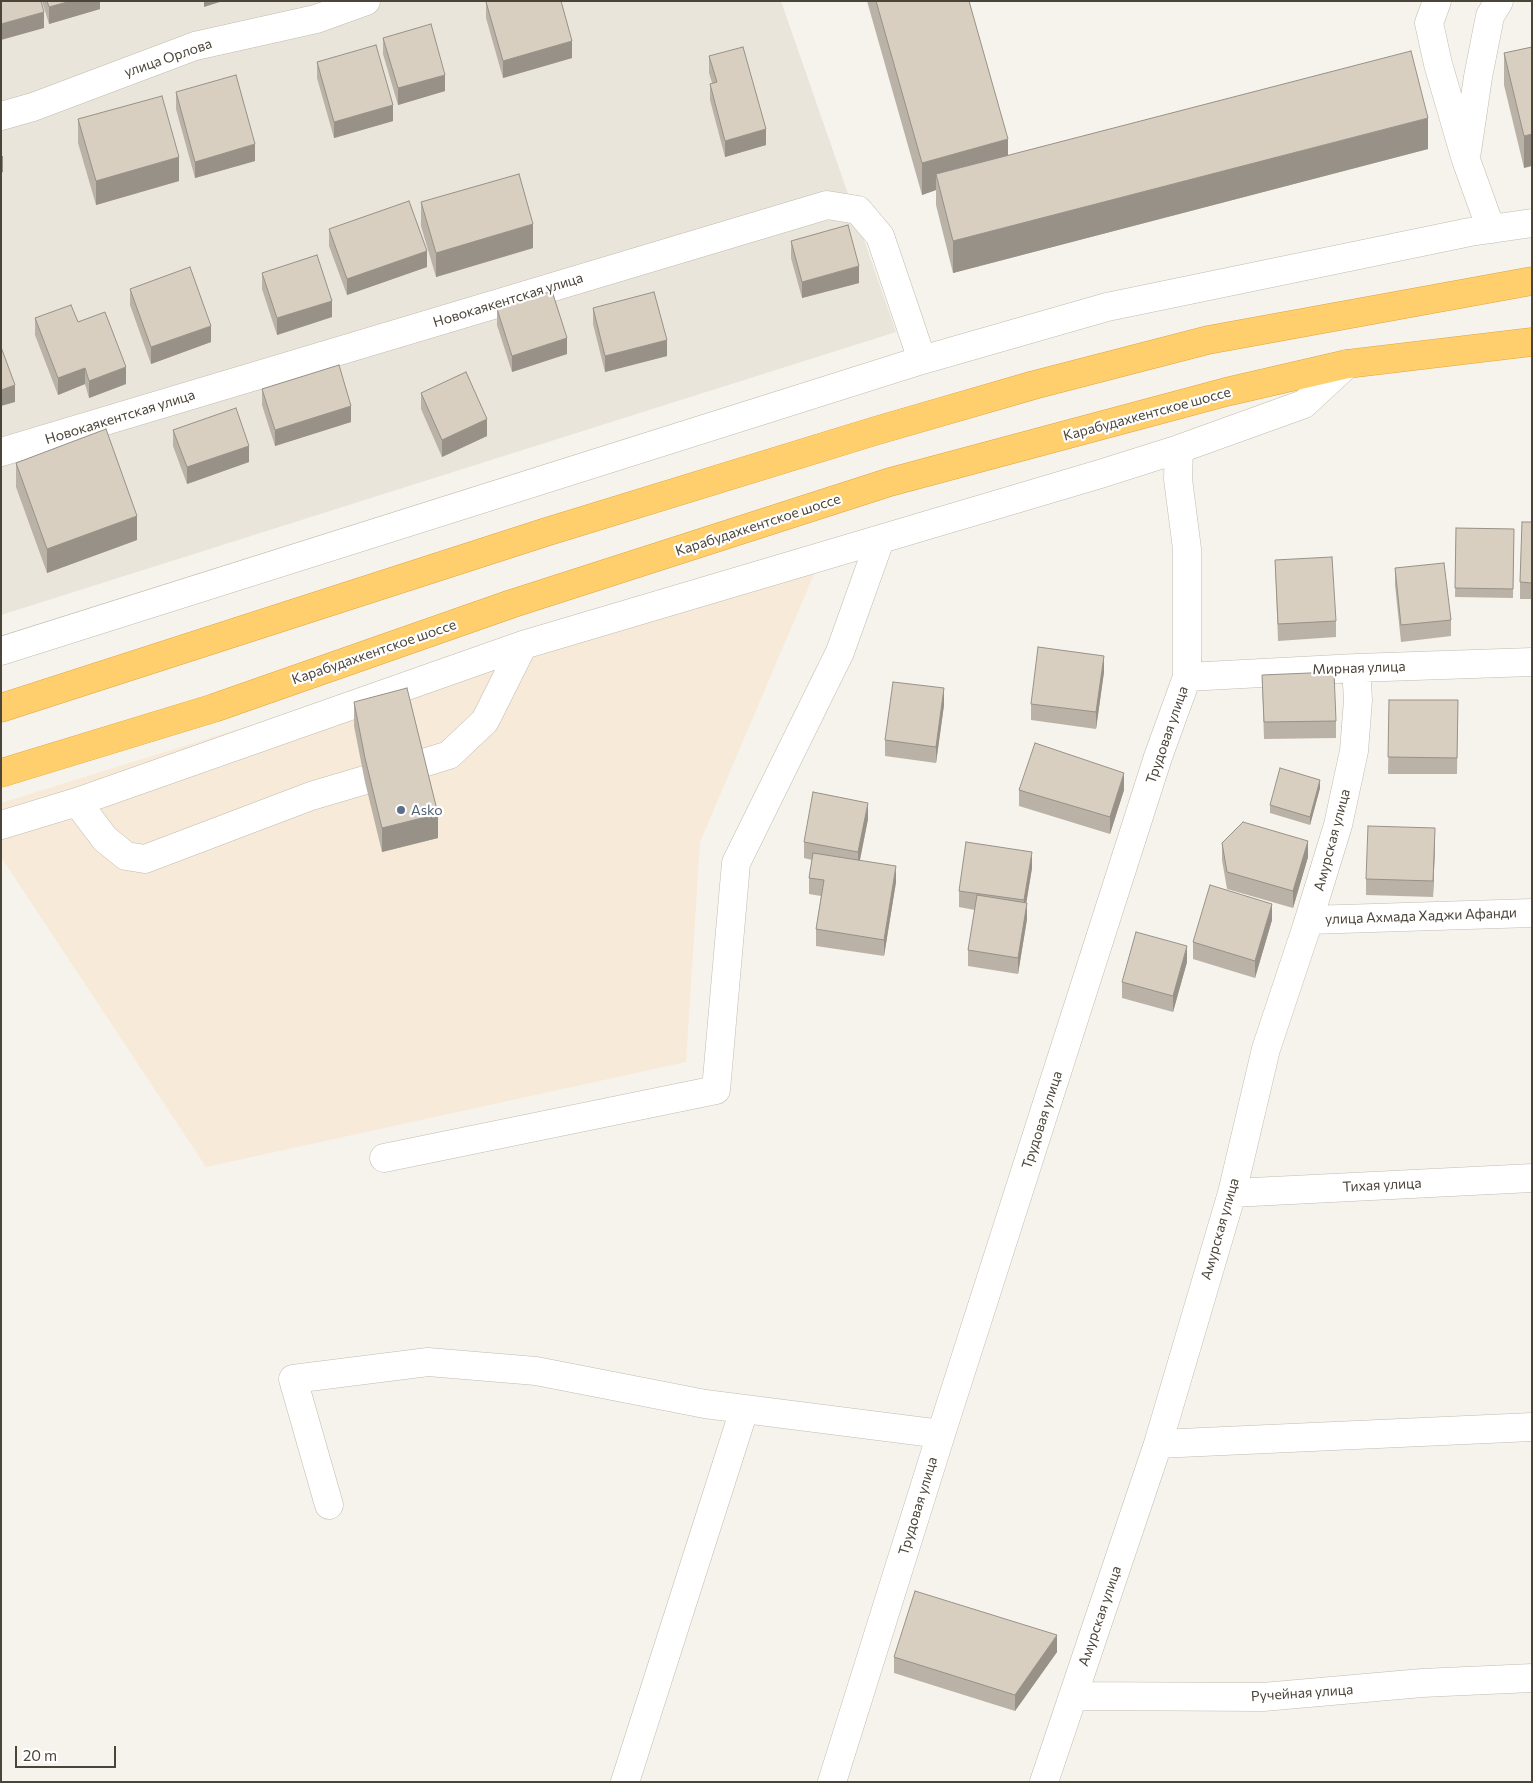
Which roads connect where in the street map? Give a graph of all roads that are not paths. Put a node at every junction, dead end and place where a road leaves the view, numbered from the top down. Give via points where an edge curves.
1 (366, 1) edge
2 (1437, 1) edge
3 (1499, 1) edge
4 (1, 116) edge
5 (1466, 160) junction
6 (1532, 222) edge
7 (1491, 229) junction
8 (1532, 281) edge
9 (1532, 342) edge
10 (922, 360) junction
11 (1347, 364) junction
12 (1179, 449) junction
13 (1, 452) edge
14 (880, 540) junction
15 (523, 645) junction
16 (1, 651) edge
17 (1532, 662) edge
18 (1356, 668) junction
19 (1186, 676) junction
20 (1, 708) edge
21 (420, 764) edge
22 (1, 773) edge
23 (365, 780) edge
24 (77, 802) junction
25 (1, 825) edge
26 (1532, 913) edge
27 (1309, 920) junction
28 (384, 1158) dead end
29 (1532, 1178) edge
30 (1232, 1193) junction
31 (744, 1410) junction
32 (1532, 1427) edge
33 (940, 1434) junction
34 (1158, 1444) junction
35 (329, 1505) dead end
36 (1532, 1678) edge
37 (1073, 1696) junction
38 (625, 1782) edge
39 (832, 1782) edge
40 (1044, 1782) edge

1 - 4 street, улица Орлова via 316,19 195,46
2 - 5 street via 1429,23
3 - 5 street via 1490,16
5 - 7 street
6 - 7 street
7 - 10 street via 1107,307
8 - 20 highway via 1208,340 1034,385 537,535
9 - 11 highway, Карабудахкентское шоссе
10 - 13 street, Новокаякентская улица via 880,236 858,210 827,205
10 - 16 street
11 - 12 street via 1304,404
11 - 22 highway, Карабудахкентское шоссе via 1226,392 890,482 511,604 214,708
12 - 14 street
12 - 19 street, Трудовая улица via 1178,479 1187,549
14 - 15 street
14 - 28 street via 840,652 736,863 716,1090
15 - 21 street via 485,721 450,755
15 - 24 street
17 - 18 street, Мирная улица
18 - 19 street, Мирная улица
18 - 27 street, Амурская улица via 1358,700 1354,751 1338,825
19 - 33 street, Трудовая улица
23 - 24 street via 311,796 145,859 126,856 105,839
24 - 25 street
26 - 27 street, улица Ахмада Хаджи Афанди
27 - 30 street, Амурская улица via 1266,1049
29 - 30 street, Тихая улица
30 - 34 street, Амурская улица
31 - 33 street
31 - 35 street via 536,1371 428,1362 293,1379
31 - 38 street
32 - 34 street
33 - 39 street, Трудовая улица
34 - 37 street, Амурская улица
36 - 37 street, Ручейная улица via 1263,1697
37 - 40 street, Амурская улица

